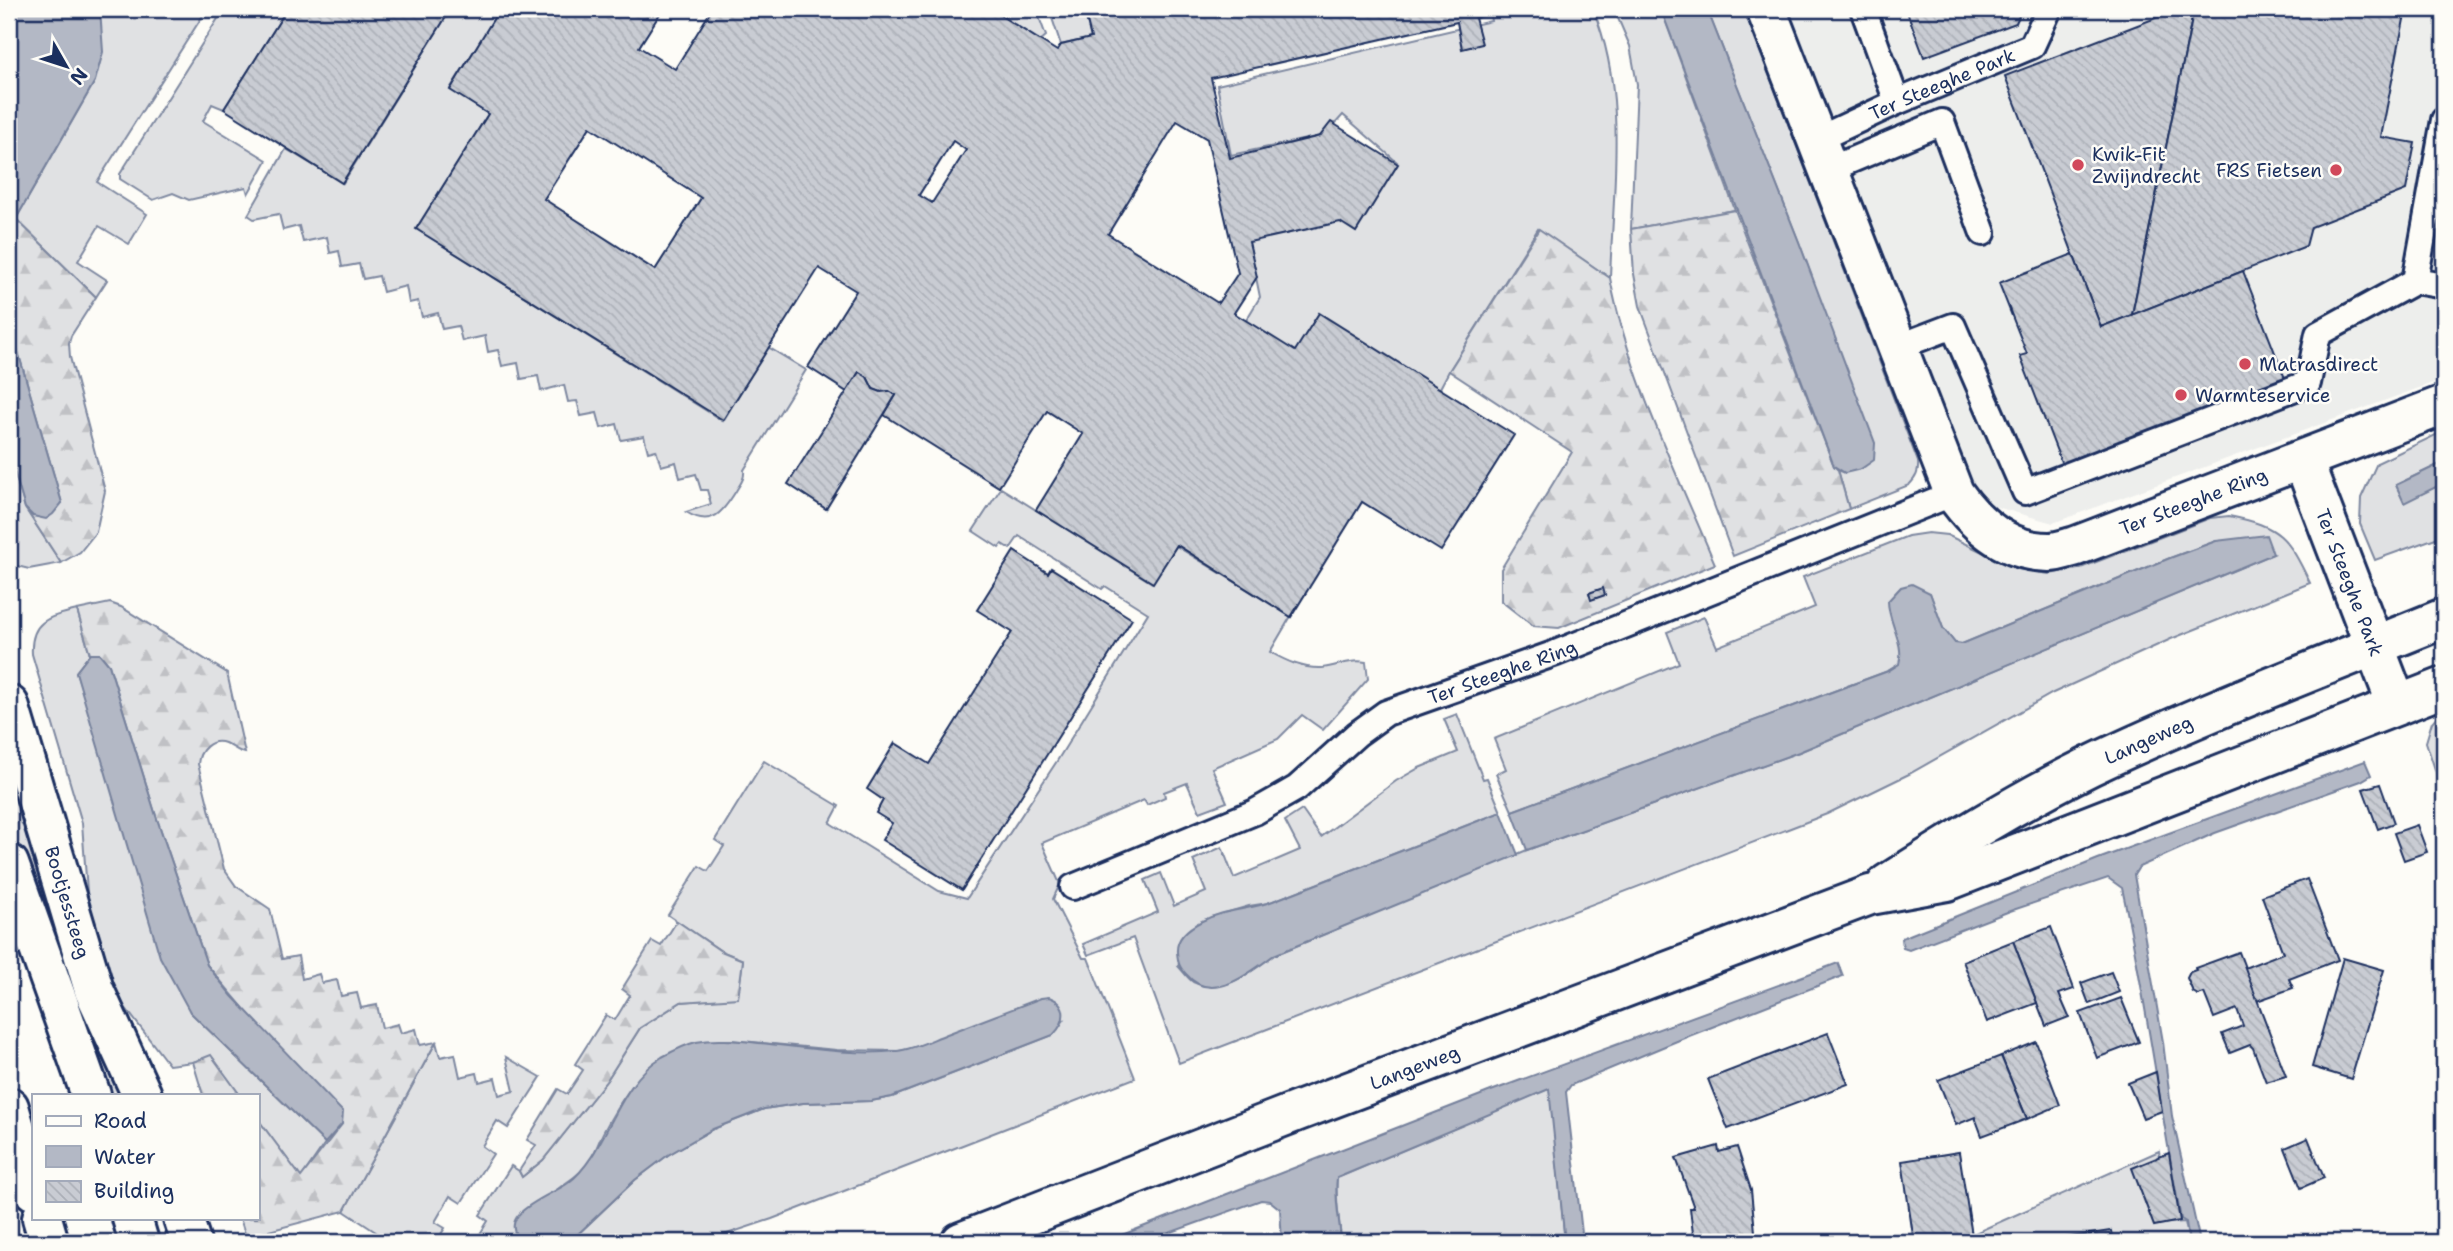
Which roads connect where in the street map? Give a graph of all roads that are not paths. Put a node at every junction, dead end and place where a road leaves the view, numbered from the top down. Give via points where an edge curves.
1 (1766, 9) edge
2 (1863, 9) edge
3 (2049, 9) edge
4 (1897, 102) junction
5 (2444, 120) edge
6 (1822, 155) junction
7 (1983, 233) dead end
8 (2415, 281) junction
9 (2444, 286) edge
10 (1898, 347) junction
11 (2444, 405) edge
12 (2304, 460) junction
13 (1954, 493) junction
14 (2444, 618) edge
15 (2375, 646) junction
16 (2444, 687) edge
17 (9, 705) edge
18 (2397, 705) junction
19 (9, 864) edge
20 (1073, 887) dead end
21 (1870, 895) junction
22 (91, 1094) edge
23 (142, 1094) edge
24 (9, 1107) edge
25 (32, 1187) edge
26 (43, 1220) edge
27 (133, 1220) edge
28 (184, 1220) edge
29 (49, 1242) edge
30 (139, 1242) edge
31 (191, 1242) edge
32 (961, 1242) edge

1 - 6 main road, Ter Steeghe Ring
2 - 4 lane
3 - 4 lane, Ter Steeghe Park via 2032,46
4 - 6 lane, Ter Steeghe Park
5 - 8 lane
6 - 7 lane via 1942,122
6 - 10 main road, Ter Steeghe Ring
8 - 9 lane
8 - 10 lane via 2318,334 2308,383 2025,492 1953,326
10 - 13 main road, Ter Steeghe Ring
11 - 12 main road, Ter Steeghe Ring
12 - 13 main road, Ter Steeghe Ring via 2050,552 2017,547 1992,536
12 - 15 main road, Ter Steeghe Park
13 - 20 lane, Ter Steeghe Ring via 1556,653 1386,713 1297,788 1255,813
14 - 15 main road, Langeweg
15 - 18 main road, Ter Steeghe Park
15 - 21 main road, Langeweg via 2180,724 2088,768 1992,818
16 - 18 main road, Langeweg
17 - 23 main road, Bootjessteeg via 94,990
18 - 21 main road, Langeweg via 1947,881
19 - 22 main road, Bootjessteeg
21 - 32 main road, Langeweg
24 - 25 main road
26 - 29 main road
27 - 30 main road
28 - 31 main road

